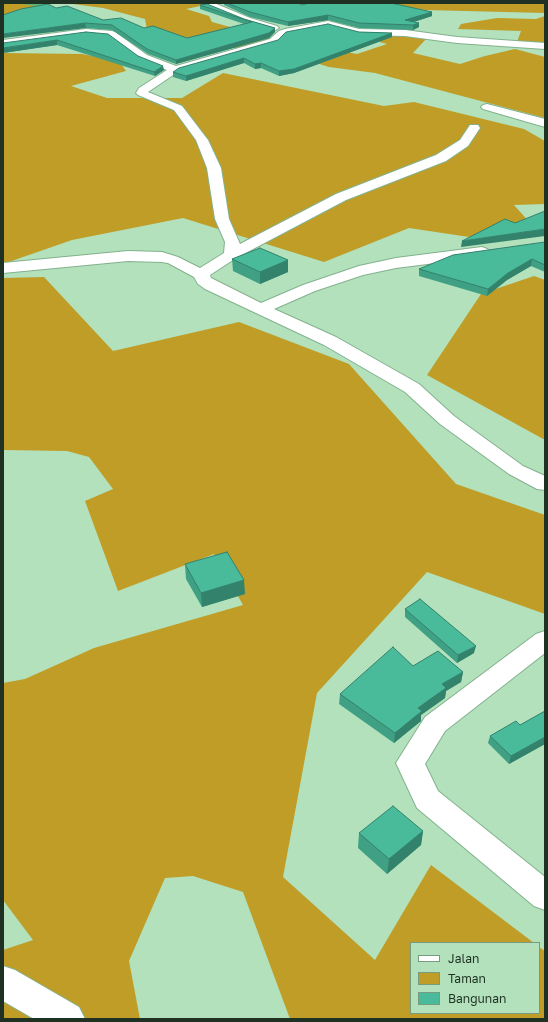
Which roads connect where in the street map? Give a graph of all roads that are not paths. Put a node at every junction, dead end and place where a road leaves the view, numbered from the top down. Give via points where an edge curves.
1 (209, 4) edge
2 (350, 20) edge
3 (328, 24) junction
4 (288, 31) junction
5 (3, 43) edge
6 (545, 46) edge
7 (176, 69) junction
8 (487, 107) dead end
9 (545, 123) edge
10 (474, 128) dead end
11 (498, 250) edge
12 (231, 255) junction
13 (3, 268) edge
14 (201, 274) junction
15 (260, 309) junction
16 (545, 484) edge
17 (545, 640) edge
18 (545, 896) edge
19 (3, 982) edge
20 (67, 1019) edge

1 - 4 street via 246,20
2 - 3 street
3 - 4 street
3 - 6 street via 359,32 405,33 457,40
4 - 7 street via 274,41
5 - 7 street via 86,32 112,34 143,57
7 - 12 street via 142,93 178,108 202,140 214,168 222,219 233,242
8 - 9 street
10 - 12 street via 464,143 441,158 341,197
11 - 15 street via 396,263 359,271 309,288
12 - 14 street
13 - 14 street via 143,255 173,260
14 - 15 street via 204,281 211,286
15 - 16 street via 330,341 412,388 447,420 516,470
17 - 18 street via 435,724 410,763 427,799
19 - 20 street

